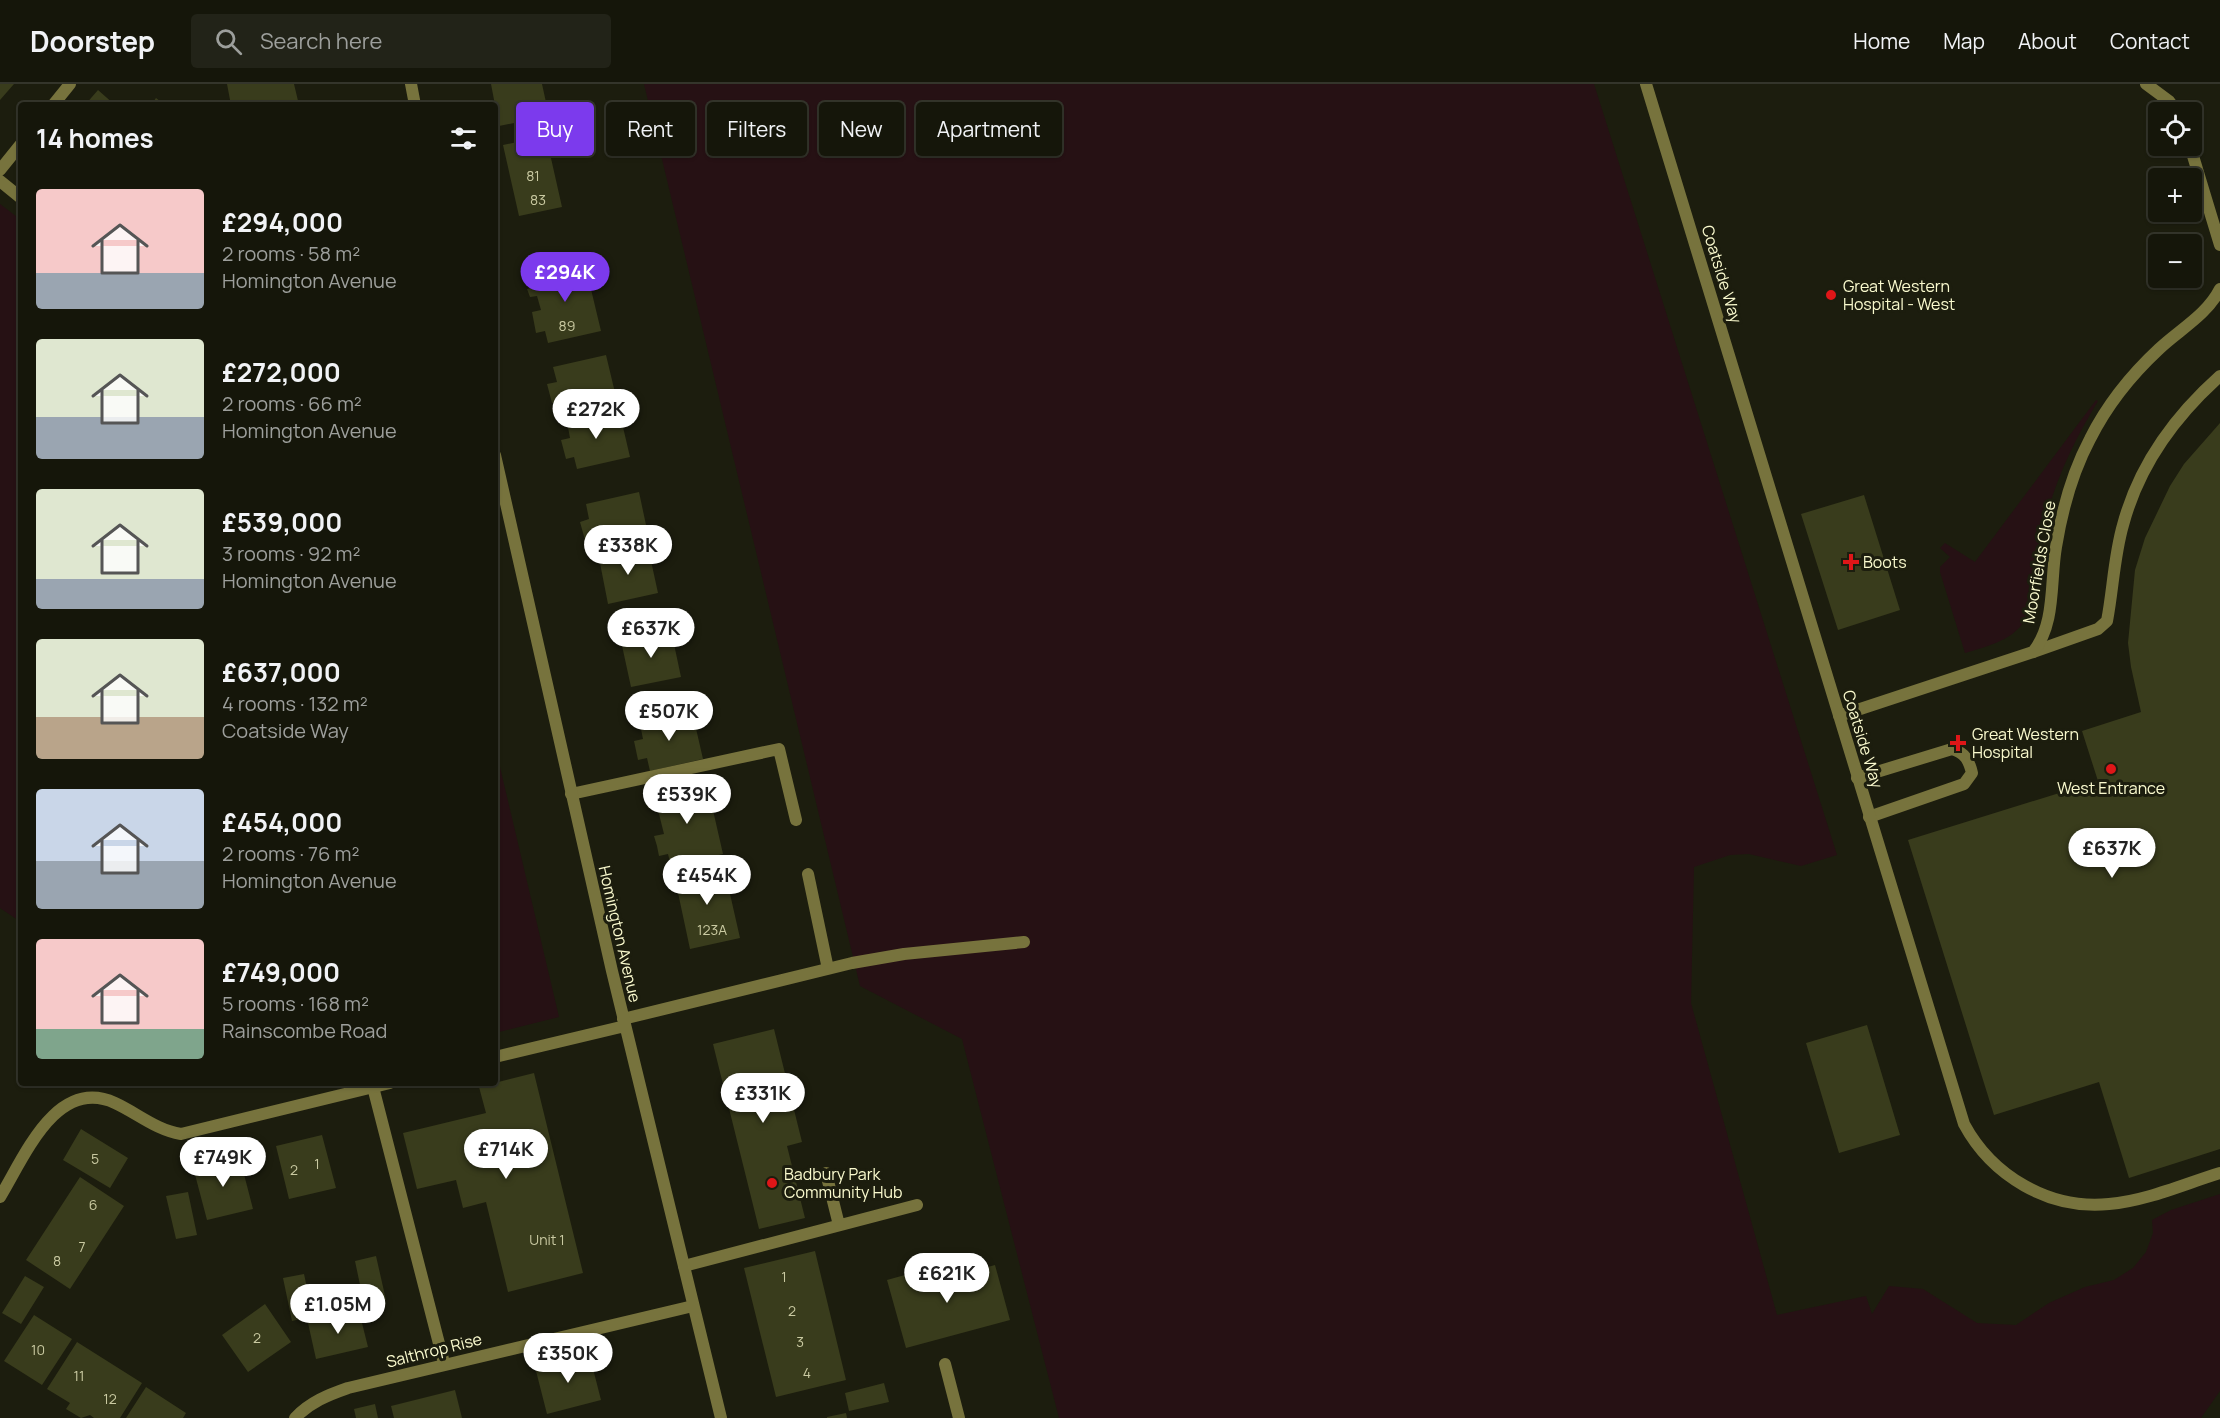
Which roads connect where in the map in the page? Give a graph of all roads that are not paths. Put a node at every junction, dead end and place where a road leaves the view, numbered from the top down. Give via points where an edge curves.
1 (70, 84) edge
2 (411, 84) edge
3 (1646, 84) edge
4 (2146, 84) edge
5 (55, 102) edge
6 (415, 102) edge
7 (2170, 102) edge
8 (18, 148) edge
9 (2193, 156) edge
10 (0, 170) edge
11 (0, 181) edge
12 (18, 196) edge
13 (2220, 245) edge
14 (2220, 289) edge
15 (2220, 376) edge
16 (498, 468) edge
17 (2033, 652) junction
18 (1839, 716) junction
19 (1857, 778) junction
20 (571, 794) junction
21 (1869, 817) junction
22 (796, 820) dead end
23 (808, 874) dead end
24 (1024, 942) dead end
25 (828, 969) junction
26 (624, 1022) junction
27 (498, 1056) edge
28 (377, 1086) edge
29 (373, 1087) junction
30 (826, 1173) dead end
31 (2220, 1173) edge
32 (0, 1197) edge
33 (917, 1205) dead end
34 (839, 1225) junction
35 (684, 1266) junction
36 (693, 1305) junction
37 (444, 1363) junction
38 (945, 1364) dead end
39 (295, 1418) edge
40 (721, 1418) edge
41 (959, 1418) edge

1 - 5 street
2 - 6 street
3 - 18 street, Coatside Way
4 - 7 street
8 - 10 street
9 - 13 street
11 - 12 street
14 - 17 street, Moorfields Close via 2209,307 2126,383 2090,438 2062,511 2045,633
15 - 17 street via 2179,415 2143,470 2122,526 2107,621 2098,629
16 - 20 street, Homington Avenue
17 - 18 street
18 - 19 street, Coatside Way
19 - 21 street, Coatside Way
19 - 21 street via 1952,749 1960,752 1970,765 1972,773 1964,784
20 - 22 street via 778,748
20 - 26 street, Homington Avenue
21 - 31 street, Coatside Way via 1964,1124 1989,1161 2031,1190 2086,1206 2136,1199
23 - 25 street
24 - 25 street via 904,954
25 - 26 street
26 - 27 street
26 - 35 street, Homington Avenue
28 - 29 street
29 - 32 street via 181,1134 105,1099 69,1102 50,1118
29 - 37 street
30 - 34 street
33 - 34 street
34 - 35 street
35 - 36 street, Homington Avenue
36 - 37 street, Salthrop Rise
36 - 40 street, Homington Avenue
37 - 39 street, Salthrop Rise via 340,1391 305,1407
38 - 41 street

